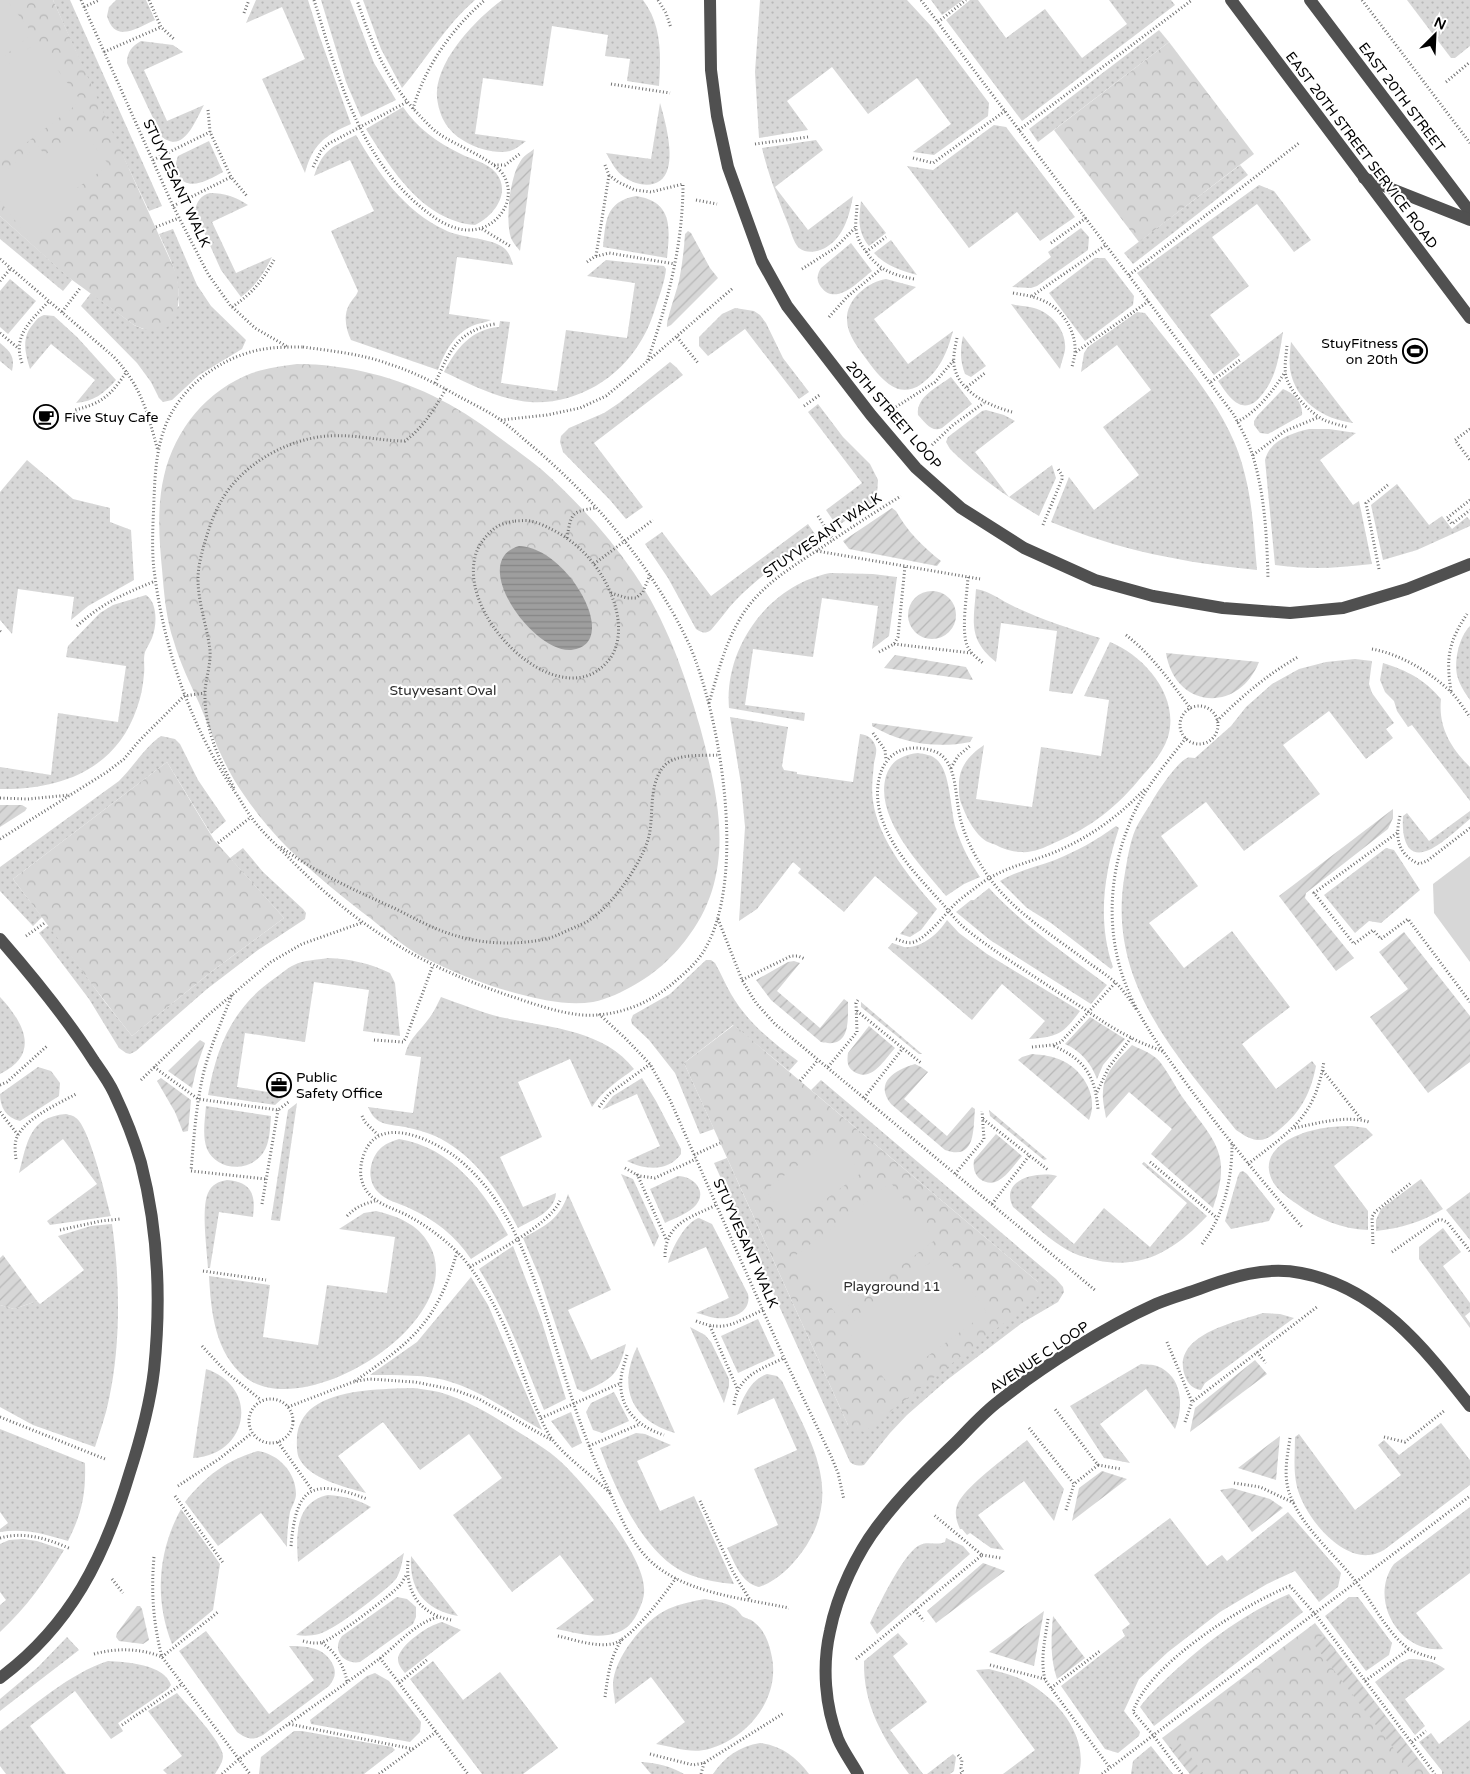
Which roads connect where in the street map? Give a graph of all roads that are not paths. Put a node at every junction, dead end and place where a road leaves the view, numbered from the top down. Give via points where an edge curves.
1 (710, 0) edge
2 (1230, 0) edge
3 (1310, 0) edge
4 (1364, 178) junction
5 (1470, 212) edge
6 (1470, 220) edge
7 (1470, 318) edge
8 (1470, 564) edge
9 (0, 939) edge
10 (1470, 1406) edge
11 (0, 1678) edge
12 (858, 1774) edge

1 - 8 street, 20TH STREET LOOP via 710,70 717,116 728,167 762,261 787,306 871,415 916,468 961,508 1024,548 1095,580 1153,596 1223,608 1290,613 1343,608 1407,590
2 - 4 street, EAST 20TH STREET SERVICE ROAD
3 - 5 street, EAST 20TH STREET
4 - 6 street
4 - 7 street, EAST 20TH STREET SERVICE ROAD
9 - 11 street via 76,1032 114,1091 141,1162 154,1228 158,1306 154,1370 143,1429 100,1555 62,1619 22,1662
10 - 12 street, AVENUE C LOOP via 1410,1335 1374,1304 1340,1284 1300,1273 1259,1271 1219,1282 1157,1304 1112,1327 1054,1362 998,1402 908,1491 880,1523 856,1561 829,1632 825,1673 830,1713 839,1742

